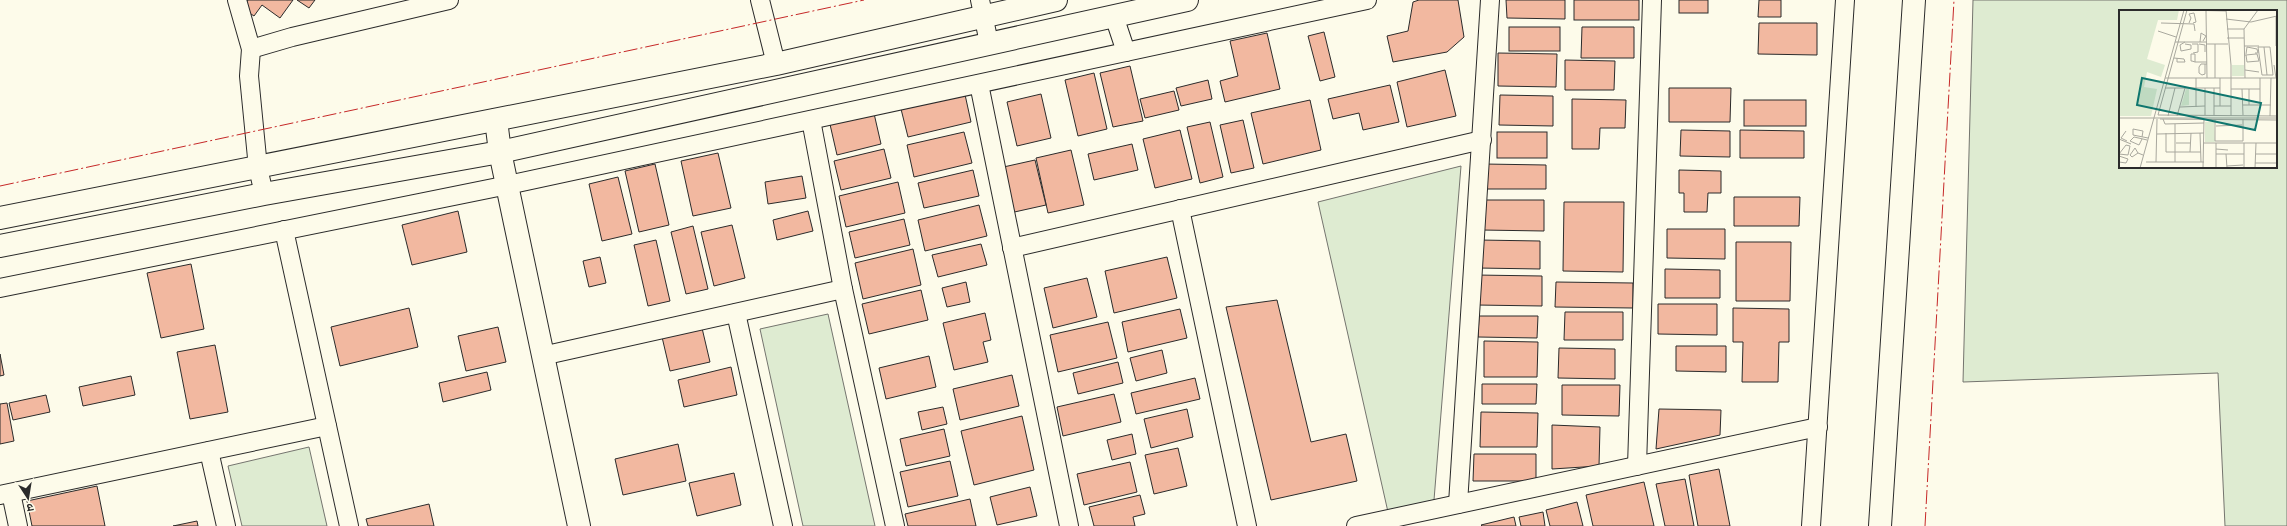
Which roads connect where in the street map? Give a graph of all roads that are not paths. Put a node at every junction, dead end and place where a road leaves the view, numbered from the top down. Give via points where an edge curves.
1 (237, 0) edge
2 (449, 0) edge
3 (760, 0) edge
4 (1056, 0) edge
5 (1187, 0) edge
6 (1368, 0) edge
7 (1490, 0) edge
8 (1652, 0) edge
9 (1845, 0) edge
10 (1914, 0) edge
11 (1300, 7) edge
12 (981, 8) edge
13 (1114, 16) junction
14 (989, 43) junction
15 (250, 49) junction
16 (1126, 52) junction
17 (776, 64) junction
18 (979, 84) junction
19 (496, 120) junction
20 (811, 120) junction
21 (1482, 140) junction
22 (500, 152) junction
23 (258, 168) junction
24 (508, 185) junction
25 (264, 194) junction
26 (1180, 209) junction
27 (0, 218) edge
28 (284, 230) junction
29 (0, 246) edge
30 (1012, 248) junction
31 (0, 288) edge
32 (843, 289) junction
33 (736, 313) junction
34 (542, 356) junction
35 (327, 426) junction
36 (1818, 427) junction
37 (209, 451) junction
38 (1637, 466) junction
39 (5, 494) edge
40 (1458, 504) junction
41 (18, 526) edge
42 (226, 526) edge
43 (349, 526) edge
44 (579, 526) edge
45 (784, 526) edge
46 (895, 526) edge
47 (1069, 526) edge
48 (1247, 526) edge
49 (1356, 526) edge
50 (1811, 526) edge
51 (1880, 526) edge

1 - 15 street
2 - 15 street
3 - 17 street
4 - 12 street
5 - 13 street
6 - 11 street
7 - 21 street
8 - 38 street
9 - 36 street
10 - 51 street
11 - 16 street
12 - 14 street
12 - 17 street
13 - 14 street
13 - 16 street
14 - 22 street
15 - 23 street via 249,76
16 - 18 street
17 - 19 street
18 - 20 street
18 - 30 street
19 - 22 street
19 - 23 street
20 - 24 street
20 - 32 street
21 - 26 street
21 - 40 street
22 - 24 street
22 - 25 street
23 - 25 street
23 - 27 street
24 - 28 street
24 - 34 street
25 - 29 street
26 - 30 street
26 - 48 street
28 - 31 street
28 - 35 street
30 - 47 street
32 - 33 street
32 - 46 street
33 - 34 street
33 - 45 street
34 - 44 street
35 - 37 street
35 - 43 street
36 - 38 street
36 - 50 street
37 - 39 street
37 - 42 street
38 - 40 street
39 - 41 street
40 - 49 street

